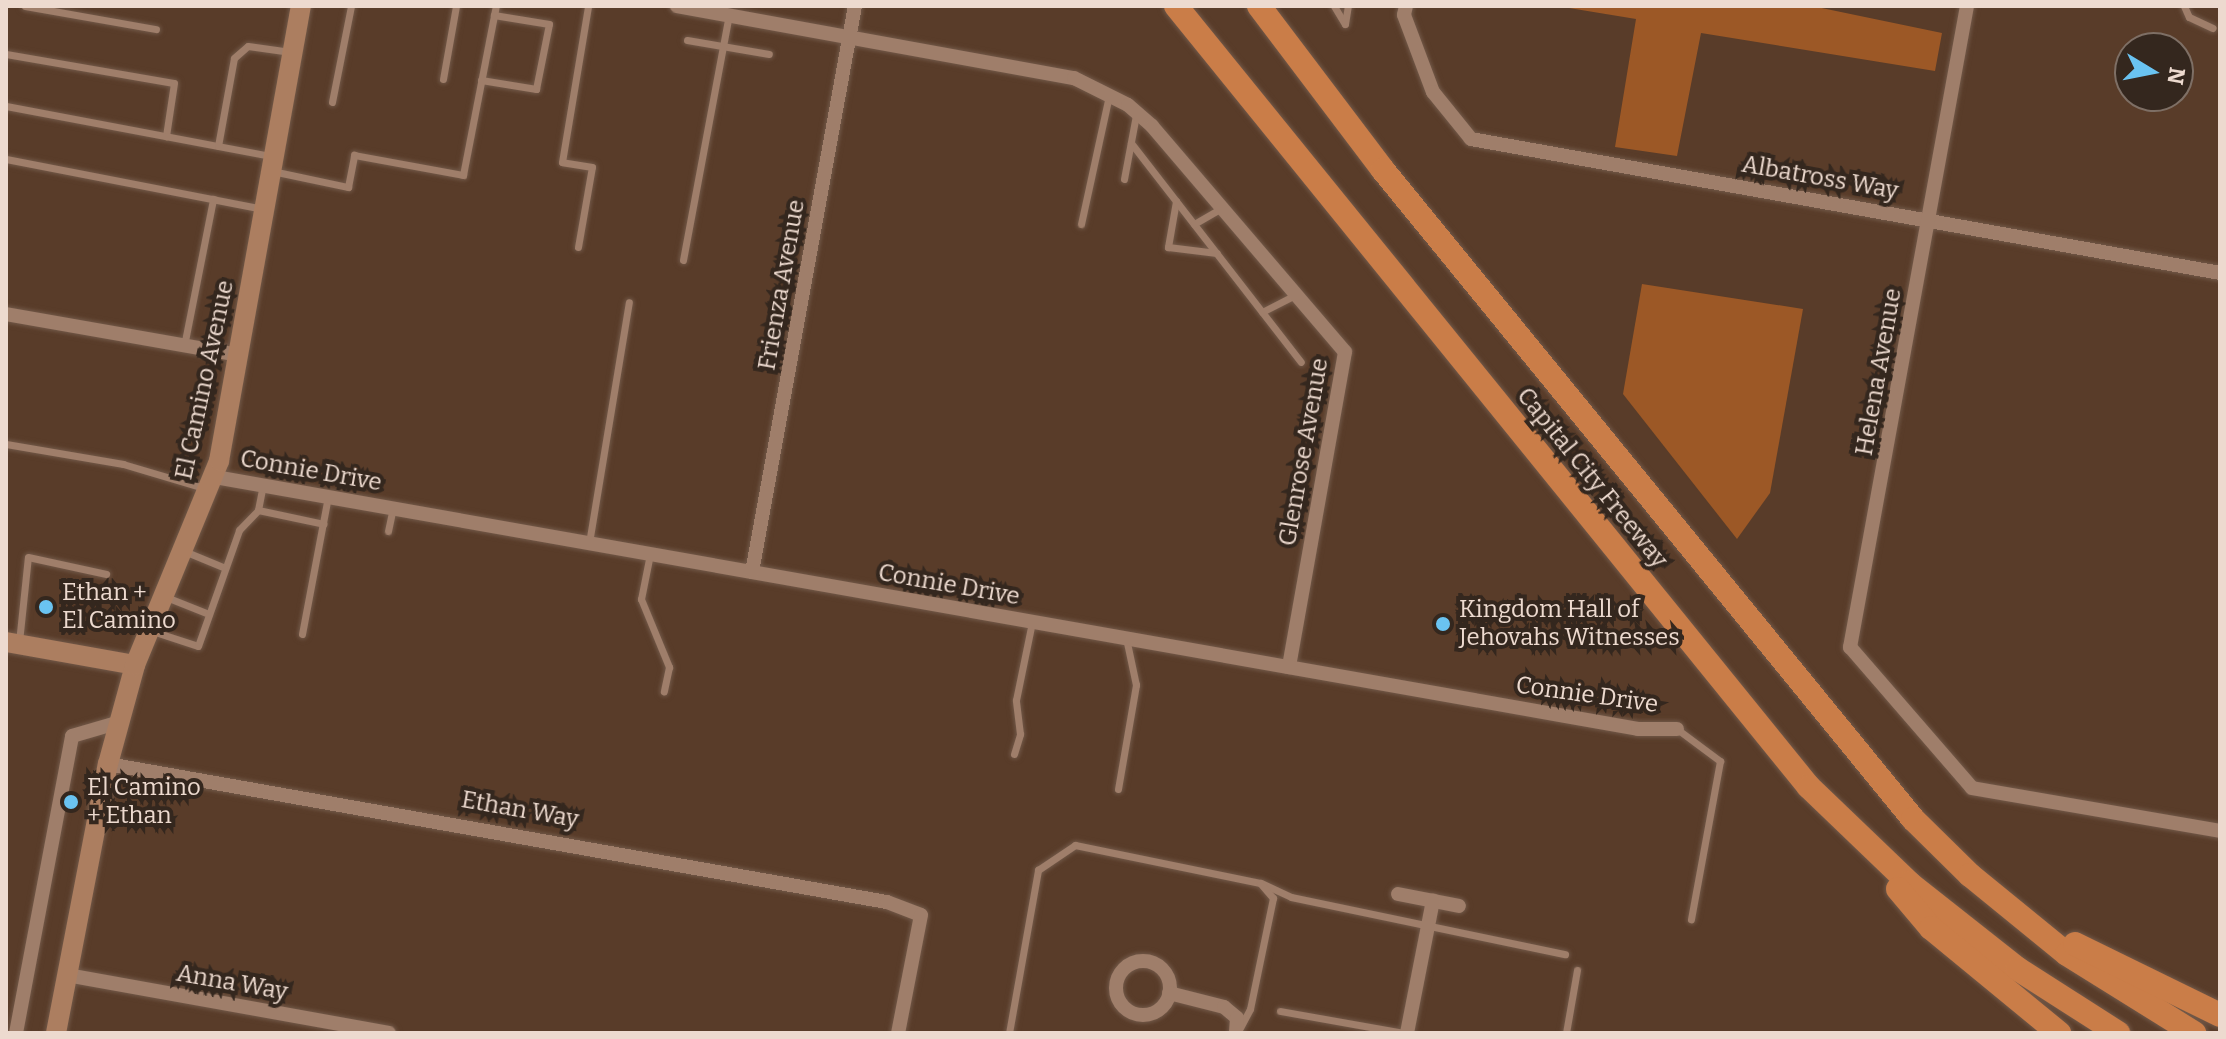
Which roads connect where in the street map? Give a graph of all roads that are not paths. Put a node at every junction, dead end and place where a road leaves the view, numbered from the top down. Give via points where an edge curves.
1 (25, 6) edge
2 (301, 6) edge
3 (351, 6) edge
4 (456, 6) edge
5 (496, 6) edge
6 (588, 6) edge
7 (682, 6) edge
8 (855, 6) edge
9 (1161, 6) edge
10 (1176, 6) edge
11 (1259, 6) edge
12 (1334, 6) edge
13 (1348, 6) edge
14 (1406, 6) edge
15 (1967, 6) edge
16 (2184, 6) edge
17 (494, 15) junction
18 (729, 15) junction
19 (2213, 28) dead end
20 (156, 29) dead end
21 (849, 36) junction
22 (687, 40) dead end
23 (723, 46) junction
24 (1208, 48) junction
25 (293, 52) junction
26 (6, 54) edge
27 (769, 54) dead end
28 (443, 79) dead end
29 (481, 80) junction
30 (1110, 94) junction
31 (332, 102) dead end
32 (6, 106) edge
33 (1136, 112) junction
34 (166, 136) junction
35 (1131, 143) junction
36 (218, 146) junction
37 (6, 159) edge
38 (273, 164) junction
39 (1124, 179) dead end
40 (213, 199) junction
41 (1176, 201) junction
42 (1222, 208) junction
43 (265, 209) junction
44 (1929, 220) junction
45 (1081, 224) dead end
46 (1194, 224) junction
47 (578, 247) dead end
48 (1217, 253) junction
49 (683, 260) dead end
50 (2220, 273) edge
51 (1295, 295) junction
52 (629, 302) dead end
53 (1262, 312) junction
54 (6, 314) edge
55 (184, 346) junction
56 (238, 355) junction
57 (1301, 362) dead end
58 (6, 444) edge
59 (212, 483) junction
60 (263, 485) junction
61 (328, 497) junction
62 (393, 508) junction
63 (258, 510) junction
64 (324, 524) junction
65 (388, 531) dead end
66 (589, 543) junction
67 (184, 551) junction
68 (650, 554) junction
69 (225, 568) junction
70 (752, 572) junction
71 (106, 574) dead end
72 (164, 596) junction
73 (209, 614) junction
74 (1032, 622) junction
75 (150, 630) junction
76 (302, 634) dead end
77 (1126, 638) junction
78 (12, 643) edge
79 (135, 665) junction
80 (1289, 667) junction
81 (664, 691) dead end
82 (120, 722) junction
83 (1677, 729) joint
84 (1014, 754) dead end
85 (108, 764) junction
86 (1809, 787) junction
87 (1118, 789) dead end
88 (2220, 831) edge
89 (1970, 875) junction
90 (1260, 883) junction
91 (1398, 894) dead end
92 (1433, 901) junction
93 (1459, 906) dead end
94 (1691, 919) dead end
95 (1428, 927) junction
96 (1565, 954) dead end
97 (1577, 970) dead end
98 (67, 975) junction
99 (1169, 993) dead end
100 (1280, 1011) dead end
101 (2220, 1015) edge
102 (16, 1033) edge
103 (56, 1033) edge
104 (389, 1033) edge
105 (898, 1033) edge
106 (1009, 1033) edge
107 (1236, 1033) edge
108 (1405, 1033) edge
109 (1566, 1033) edge
110 (2059, 1033) edge
111 (2118, 1033) edge
112 (2194, 1033) edge

1 - 20 lane
2 - 25 main road, El Camino Avenue
3 - 31 lane
4 - 28 lane
5 - 17 lane
6 - 47 lane via 562,162 592,167
7 - 18 street
8 - 21 street, Frienza Avenue
9 - 24 highway
10 - 24 highway, Capital City Freeway
11 - 89 highway, Capital City Freeway via 1393,182 1896,798
12 - 13 lane via 1345,24
14 - 44 street, Albatross Way via 1404,15 1433,92 1471,139
15 - 44 street, Helena Avenue
16 - 19 lane via 2189,17
17 - 29 lane
17 - 29 lane via 549,24 539,76 536,89
18 - 21 street
18 - 23 lane
21 - 30 street via 1074,78
21 - 70 street, Frienza Avenue
22 - 23 lane
23 - 27 lane
23 - 49 lane
24 - 86 highway, Capital City Freeway
25 - 36 lane via 248,46 234,58
25 - 38 main road, El Camino Avenue
26 - 34 lane via 174,83
29 - 38 lane via 463,175 354,155 348,187
30 - 33 street
30 - 45 lane
32 - 34 lane
33 - 35 lane
33 - 42 street
34 - 36 lane
35 - 39 lane
35 - 41 lane
36 - 38 lane
37 - 40 lane
38 - 43 main road, El Camino Avenue
40 - 43 lane
40 - 55 lane
41 - 46 lane
41 - 48 lane via 1168,247
42 - 46 lane
42 - 51 street, Glenrose Avenue
43 - 56 main road, El Camino Avenue
44 - 50 street, Albatross Way
44 - 88 street, Helena Avenue via 1850,647 1972,788
46 - 48 lane
48 - 53 lane
51 - 53 lane
51 - 80 street, Glenrose Avenue via 1345,352
52 - 66 lane
53 - 57 lane
54 - 55 street
55 - 56 street
56 - 59 main road, El Camino Avenue
58 - 59 lane
59 - 60 street, Connie Drive
59 - 67 main road, El Camino Avenue
60 - 61 street, Connie Drive
60 - 63 lane
61 - 62 street, Connie Drive
61 - 64 lane
62 - 65 lane
62 - 66 street, Connie Drive
63 - 64 lane
63 - 69 lane via 239,530
64 - 76 lane
66 - 68 street, Connie Drive
67 - 69 lane
67 - 72 main road, El Camino Avenue
68 - 70 street, Connie Drive
68 - 81 lane via 641,599 669,667
69 - 73 lane
70 - 74 street, Connie Drive
71 - 78 lane via 28,557
72 - 73 lane
72 - 75 main road, El Camino Avenue
73 - 75 lane via 198,646
74 - 77 street, Connie Drive
74 - 84 lane via 1016,700 1020,734
75 - 79 main road, El Camino Avenue
77 - 80 street, Connie Drive
77 - 87 lane via 1136,685
78 - 79 main road
79 - 82 main road, El Camino Avenue
80 - 83 street, Connie Drive via 1638,729
82 - 85 main road, El Camino Avenue
82 - 102 street via 72,736
83 - 94 lane via 1720,761
85 - 98 main road, El Camino Avenue
85 - 105 street, Ethan Way via 887,902 921,915
86 - 110 highway via 1931,928
86 - 111 highway, Capital City Freeway via 1909,883 2018,969
89 - 101 highway via 2076,944
89 - 112 highway, Capital City Freeway via 2067,954
90 - 95 lane via 1291,897
90 - 106 lane via 1075,845 1063,849 1038,870
90 - 107 lane via 1273,898 1250,1009
91 - 92 street
92 - 93 street
92 - 95 street
95 - 96 lane
95 - 108 street
97 - 109 lane
98 - 103 main road, El Camino Avenue
98 - 104 street, Anna Way
99 - 107 street via 1224,1007 1237,1018
100 - 108 lane

